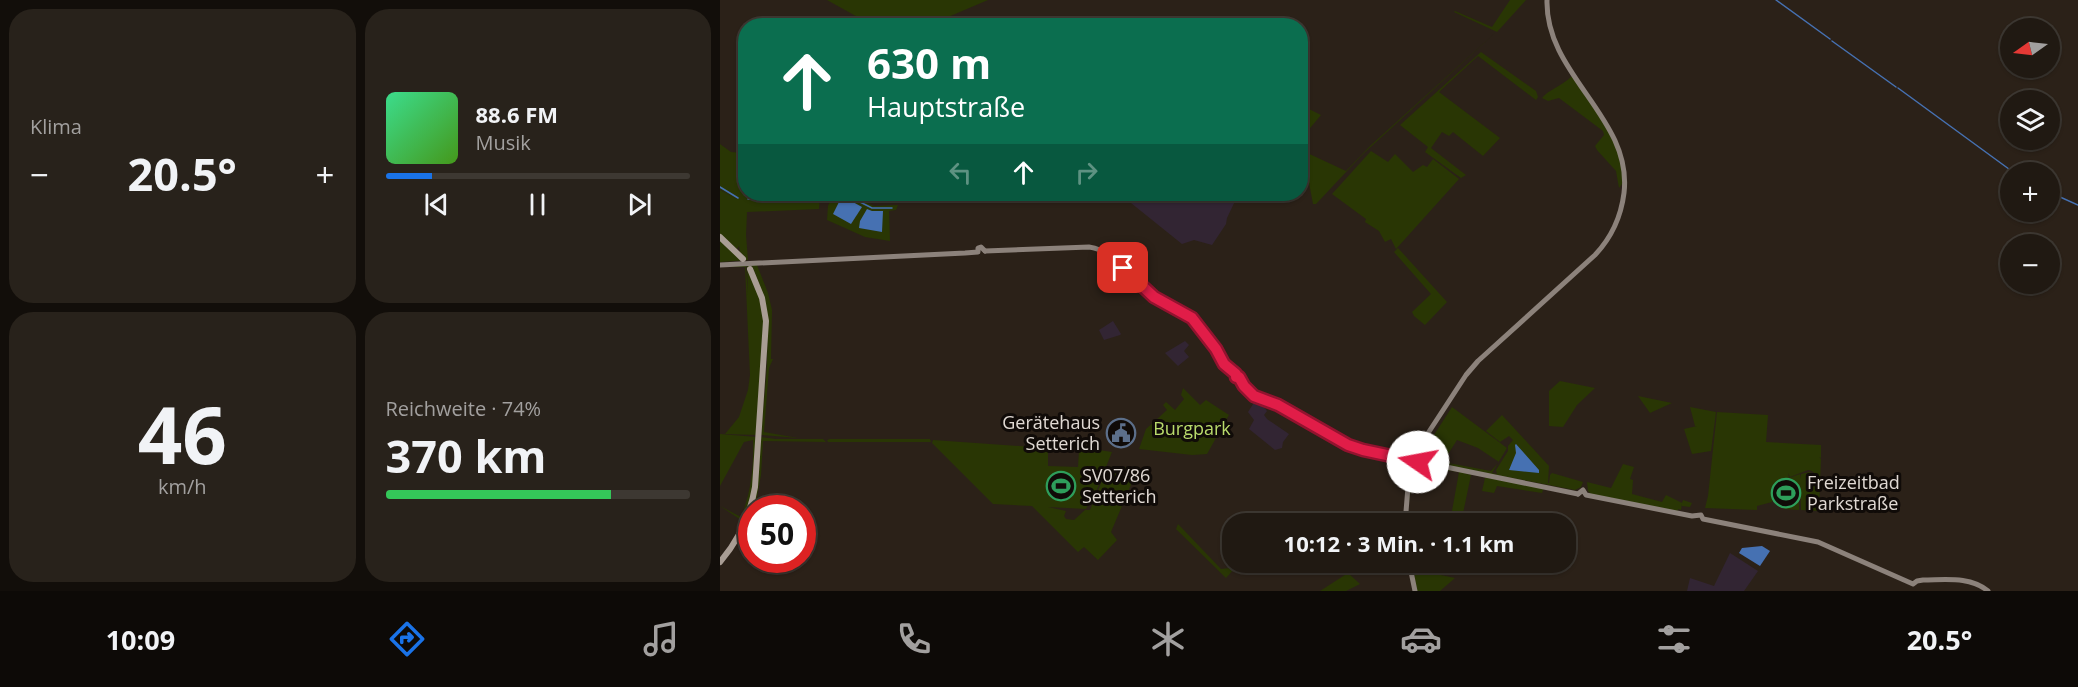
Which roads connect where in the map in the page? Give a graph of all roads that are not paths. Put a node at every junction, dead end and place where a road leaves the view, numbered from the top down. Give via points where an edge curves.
1 (1547, 0) edge
2 (720, 237) edge
3 (742, 259) dead end
4 (720, 265) edge
5 (750, 269) dead end
6 (1414, 461) junction
7 (1406, 513) edge
8 (720, 562) edge
9 (1411, 573) edge
10 (1415, 591) edge
11 (1988, 591) edge

1 - 6 main road via 1556,47 1610,131 1622,157 1625,188 1619,219 1595,255 1478,361 1419,447
2 - 3 main road
4 - 6 main road via 978,252 980,247 985,251 1089,246 1101,250 1154,297 1192,318 1224,364 1257,398 1278,405 1348,445
5 - 8 main road via 760,290 766,321 756,487 743,528
6 - 7 main road
6 - 11 main road via 1578,494 1582,499 1587,495 1818,542 1913,584 1923,580 1964,580
9 - 10 main road

